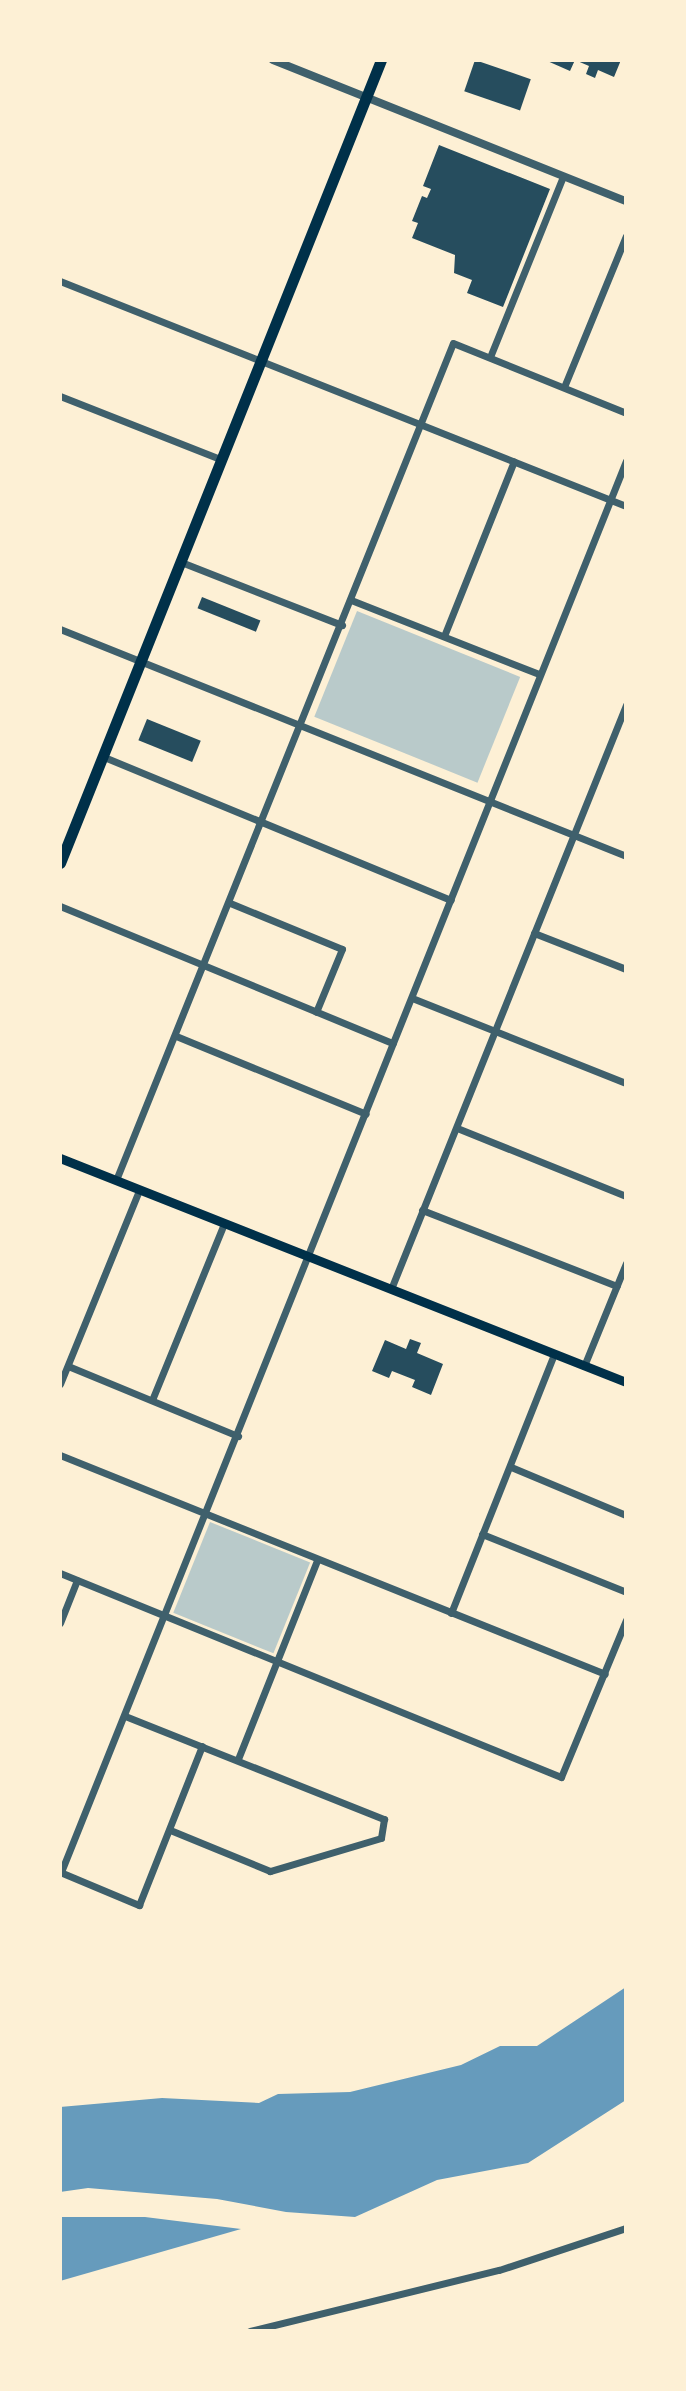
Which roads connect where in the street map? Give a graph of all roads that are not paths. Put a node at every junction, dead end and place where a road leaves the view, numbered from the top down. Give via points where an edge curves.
1 (273, 60) edge
2 (381, 60) edge
3 (366, 98) junction
4 (563, 176) junction
5 (626, 201) edge
6 (626, 236) edge
7 (60, 281) edge
8 (490, 357) junction
9 (260, 360) junction
10 (564, 387) junction
11 (60, 396) edge
12 (626, 413) edge
13 (421, 425) junction
14 (220, 459) junction
15 (514, 461) junction
16 (626, 461) edge
17 (611, 499) junction
18 (626, 506) edge
19 (181, 562) junction
20 (351, 600) junction
21 (342, 625) junction
22 (60, 629) edge
23 (444, 636) junction
24 (141, 661) junction
25 (539, 674) junction
26 (626, 705) edge
27 (303, 725) junction
28 (104, 757) junction
29 (490, 802) junction
30 (263, 822) junction
31 (573, 835) junction
32 (626, 856) edge
33 (61, 858) edge
34 (451, 900) junction
35 (230, 903) junction
36 (60, 906) edge
37 (534, 933) junction
38 (205, 965) junction
39 (626, 969) edge
40 (412, 998) junction
41 (316, 1012) junction
42 (496, 1030) junction
43 (176, 1036) junction
44 (393, 1043) junction
45 (626, 1083) edge
46 (366, 1114) junction
47 (457, 1128) junction
48 (60, 1158) edge
49 (116, 1180) junction
50 (139, 1190) junction
51 (626, 1196) edge
52 (422, 1210) junction
53 (224, 1224) junction
54 (309, 1258) junction
55 (626, 1263) edge
56 (617, 1286) junction
57 (391, 1289) junction
58 (554, 1354) junction
59 (68, 1366) junction
60 (584, 1366) junction
61 (626, 1382) edge
62 (60, 1384) edge
63 (152, 1400) junction
64 (238, 1436) junction
65 (60, 1455) edge
66 (511, 1467) junction
67 (205, 1515) junction
68 (626, 1515) edge
69 (482, 1534) junction
70 (317, 1560) junction
71 (60, 1573) edge
72 (77, 1580) junction
73 (626, 1592) edge
74 (451, 1613) junction
75 (165, 1615) junction
76 (626, 1620) edge
77 (60, 1623) edge
78 (278, 1660) junction
79 (605, 1674) junction
80 (125, 1716) junction
81 (202, 1746) junction
82 (238, 1759) junction
83 (170, 1830) junction
84 (61, 1872) edge
85 (626, 2228) edge
86 (250, 2331) edge

1 - 3 street
2 - 3 highway
3 - 4 street
3 - 9 highway
4 - 5 street
4 - 8 street
6 - 10 street
7 - 9 street
8 - 10 street
8 - 13 street via 453,343
9 - 13 street
9 - 14 highway
10 - 12 street
11 - 14 street
13 - 15 street
13 - 20 street
14 - 19 highway
15 - 17 street
15 - 23 street
16 - 17 street
17 - 18 street
17 - 25 street
19 - 21 street
19 - 24 highway
20 - 21 street
20 - 23 street
21 - 27 street
22 - 24 street
23 - 25 street
24 - 27 street
24 - 28 highway
25 - 29 street
26 - 31 street
27 - 29 street
27 - 30 street
28 - 30 street
28 - 33 highway
29 - 31 street
29 - 34 street
30 - 34 street
30 - 35 street
31 - 32 street
31 - 37 street
34 - 40 street
35 - 38 street
35 - 41 street via 342,949
36 - 38 street
37 - 39 street
37 - 42 street
38 - 41 street
38 - 43 street
40 - 42 street
40 - 44 street
41 - 44 street
42 - 45 street
42 - 47 street
43 - 46 street
43 - 49 street
44 - 46 street
46 - 54 street
47 - 51 street
47 - 52 street
48 - 49 main road
49 - 50 main road
50 - 53 main road
50 - 59 street
52 - 56 street
52 - 57 street
53 - 54 main road
53 - 63 street
54 - 57 main road
54 - 64 street
55 - 56 street
56 - 60 street
57 - 58 main road
58 - 60 main road
58 - 66 street
59 - 62 street
59 - 63 street
60 - 61 main road
63 - 64 street
64 - 67 street
65 - 67 street
66 - 68 street
66 - 69 street
67 - 70 street
67 - 75 street
69 - 73 street
69 - 74 street
70 - 74 street
70 - 78 street
71 - 72 street
72 - 75 street
72 - 77 street
74 - 79 street
75 - 78 street
75 - 80 street
76 - 79 street
78 - 79 street via 561,1777
78 - 82 street
80 - 81 street
80 - 84 street
81 - 82 street
81 - 83 street
82 - 83 street via 384,1819 381,1838 270,1871
83 - 84 street via 139,1905
85 - 86 street via 499,2270

